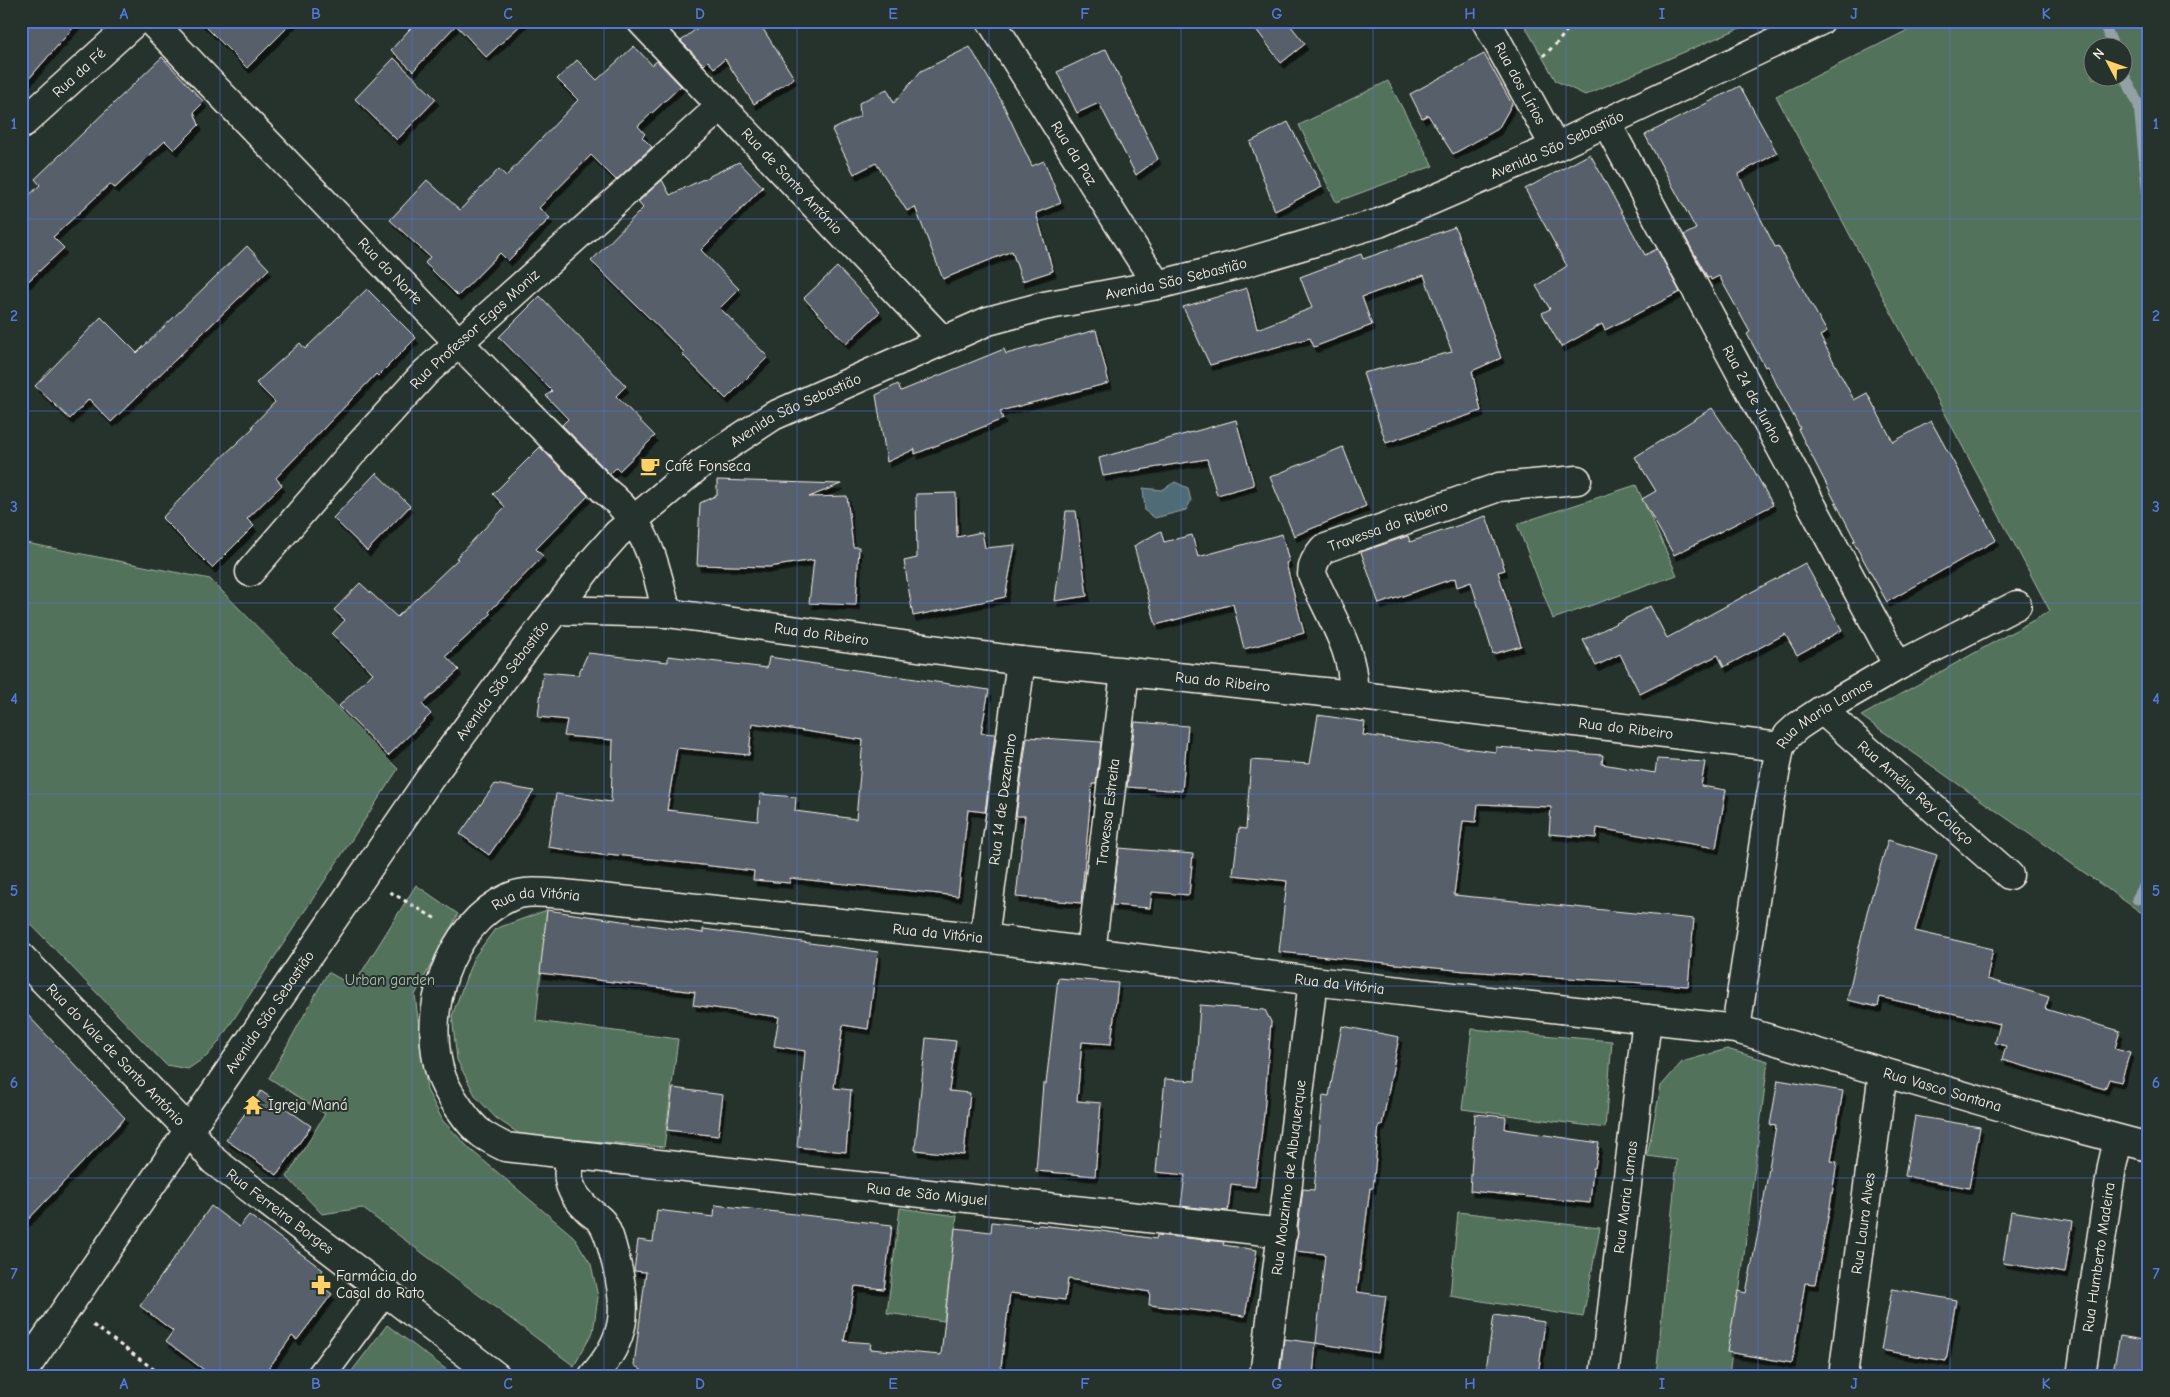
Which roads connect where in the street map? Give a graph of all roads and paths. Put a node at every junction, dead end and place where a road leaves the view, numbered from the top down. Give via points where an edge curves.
1 (136, 21) edge
2 (151, 21) edge
3 (642, 21) edge
4 (991, 21) edge
5 (1486, 21) edge
6 (1574, 21) edge
7 (1820, 21) edge
8 (1518, 79) junction
9 (720, 107) junction
10 (1606, 122) junction
11 (21, 125) edge
12 (1555, 147) junction
13 (1157, 285) junction
14 (942, 340) junction
15 (458, 342) junction
16 (1577, 480) dead end
17 (632, 519) junction
18 (250, 572) dead end
19 (2018, 605) dead end
20 (555, 610) junction
21 (668, 613) junction
22 (1021, 661) junction
23 (1898, 666) junction
24 (1125, 672) junction
25 (1353, 695) junction
26 (1822, 710) junction
27 (1780, 747) junction
28 (2009, 875) dead end
29 (364, 876) junction
30 (463, 935) junction
31 (984, 938) junction
32 (1091, 952) junction
33 (21, 956) edge
34 (1313, 980) junction
35 (1647, 1019) junction
36 (1736, 1029) junction
37 (1883, 1072) junction
38 (190, 1131) junction
39 (2118, 1140) junction
40 (2149, 1147) edge
41 (572, 1156) junction
42 (1282, 1233) junction
43 (384, 1291) junction
44 (68, 1307) junction
45 (21, 1375) edge
46 (163, 1376) edge
47 (321, 1376) edge
48 (496, 1376) edge
49 (593, 1376) edge
50 (1264, 1376) edge
51 (1604, 1376) edge
52 (1843, 1376) edge
53 (2082, 1376) edge

1 - 11 street, Rua da Fé
2 - 15 street, Rua do Norte
3 - 9 street, Rua de Santo António
4 - 13 street, Rua da Paz
5 - 8 street, Rua dos Lírios
6 - 8 path via 1558,42
7 - 10 street, Avenida São Sebastião
8 - 12 street, Rua dos Lírios
9 - 14 street, Rua de Santo António
9 - 15 street, Rua Professor Egas Moniz
10 - 12 street, Avenida São Sebastião
10 - 23 street, Rua 24 de Junho
12 - 13 street, Avenida São Sebastião via 1380,222 1254,261
13 - 14 street, Avenida São Sebastião via 1044,306 988,322
14 - 17 street, Avenida São Sebastião via 773,416 703,462
15 - 17 street, Rua do Norte via 604,490 620,502
15 - 18 street, Rua Professor Egas Moniz via 389,412
16 - 25 street, Travessa do Ribeiro via 1499,487 1323,549 1316,556 1312,574 1351,660
17 - 20 street, Avenida São Sebastião via 594,560
17 - 21 street via 644,536
19 - 23 street, Rua Maria Lamas
20 - 21 street, Rua do Ribeiro
20 - 29 street, Avenida São Sebastião via 430,778
21 - 22 street, Rua do Ribeiro
22 - 24 street, Rua do Ribeiro
22 - 31 street, Rua 14 de Dezembro
23 - 26 street, Rua Maria Lamas
24 - 25 street, Rua do Ribeiro
24 - 32 street, Travessa Estreita
25 - 27 street, Rua do Ribeiro
26 - 27 street, Rua Maria Lamas via 1793,730
26 - 28 street, Rua Amélia Rey Colaço
27 - 36 street, Rua Maria Lamas
29 - 30 path
29 - 38 street, Avenida São Sebastião
30 - 31 street, Rua da Vitória via 511,896 537,893
30 - 41 street, Rua da Vitória via 439,993 435,1020 435,1050 443,1079 463,1113 480,1133 504,1147
31 - 32 street, Rua da Vitória
32 - 34 street, Rua da Vitória
33 - 38 street, Rua do Vale de Santo António
34 - 35 street, Rua da Vitória
34 - 42 street, Rua Mouzinho de Albuquerque
35 - 36 street, Rua da Vitória
35 - 51 street, Rua Maria Lamas
36 - 37 street, Rua Vasco Santana
37 - 39 street, Rua Vasco Santana
37 - 52 street, Rua Laura Alves
38 - 43 street, Rua Ferreira Borges via 214,1161
38 - 44 street, Avenida São Sebastião
39 - 40 street, Rua Vasco Santana
39 - 53 street, Rua Humberto Madeira
41 - 42 street, Rua de São Miguel
41 - 49 street via 568,1183 573,1195 607,1230 624,1295 618,1341
42 - 50 street, Rua Mouzinho de Albuquerque
43 - 47 street
43 - 48 street, Rua Ferreira Borges
44 - 45 street, Avenida São Sebastião
44 - 46 path

